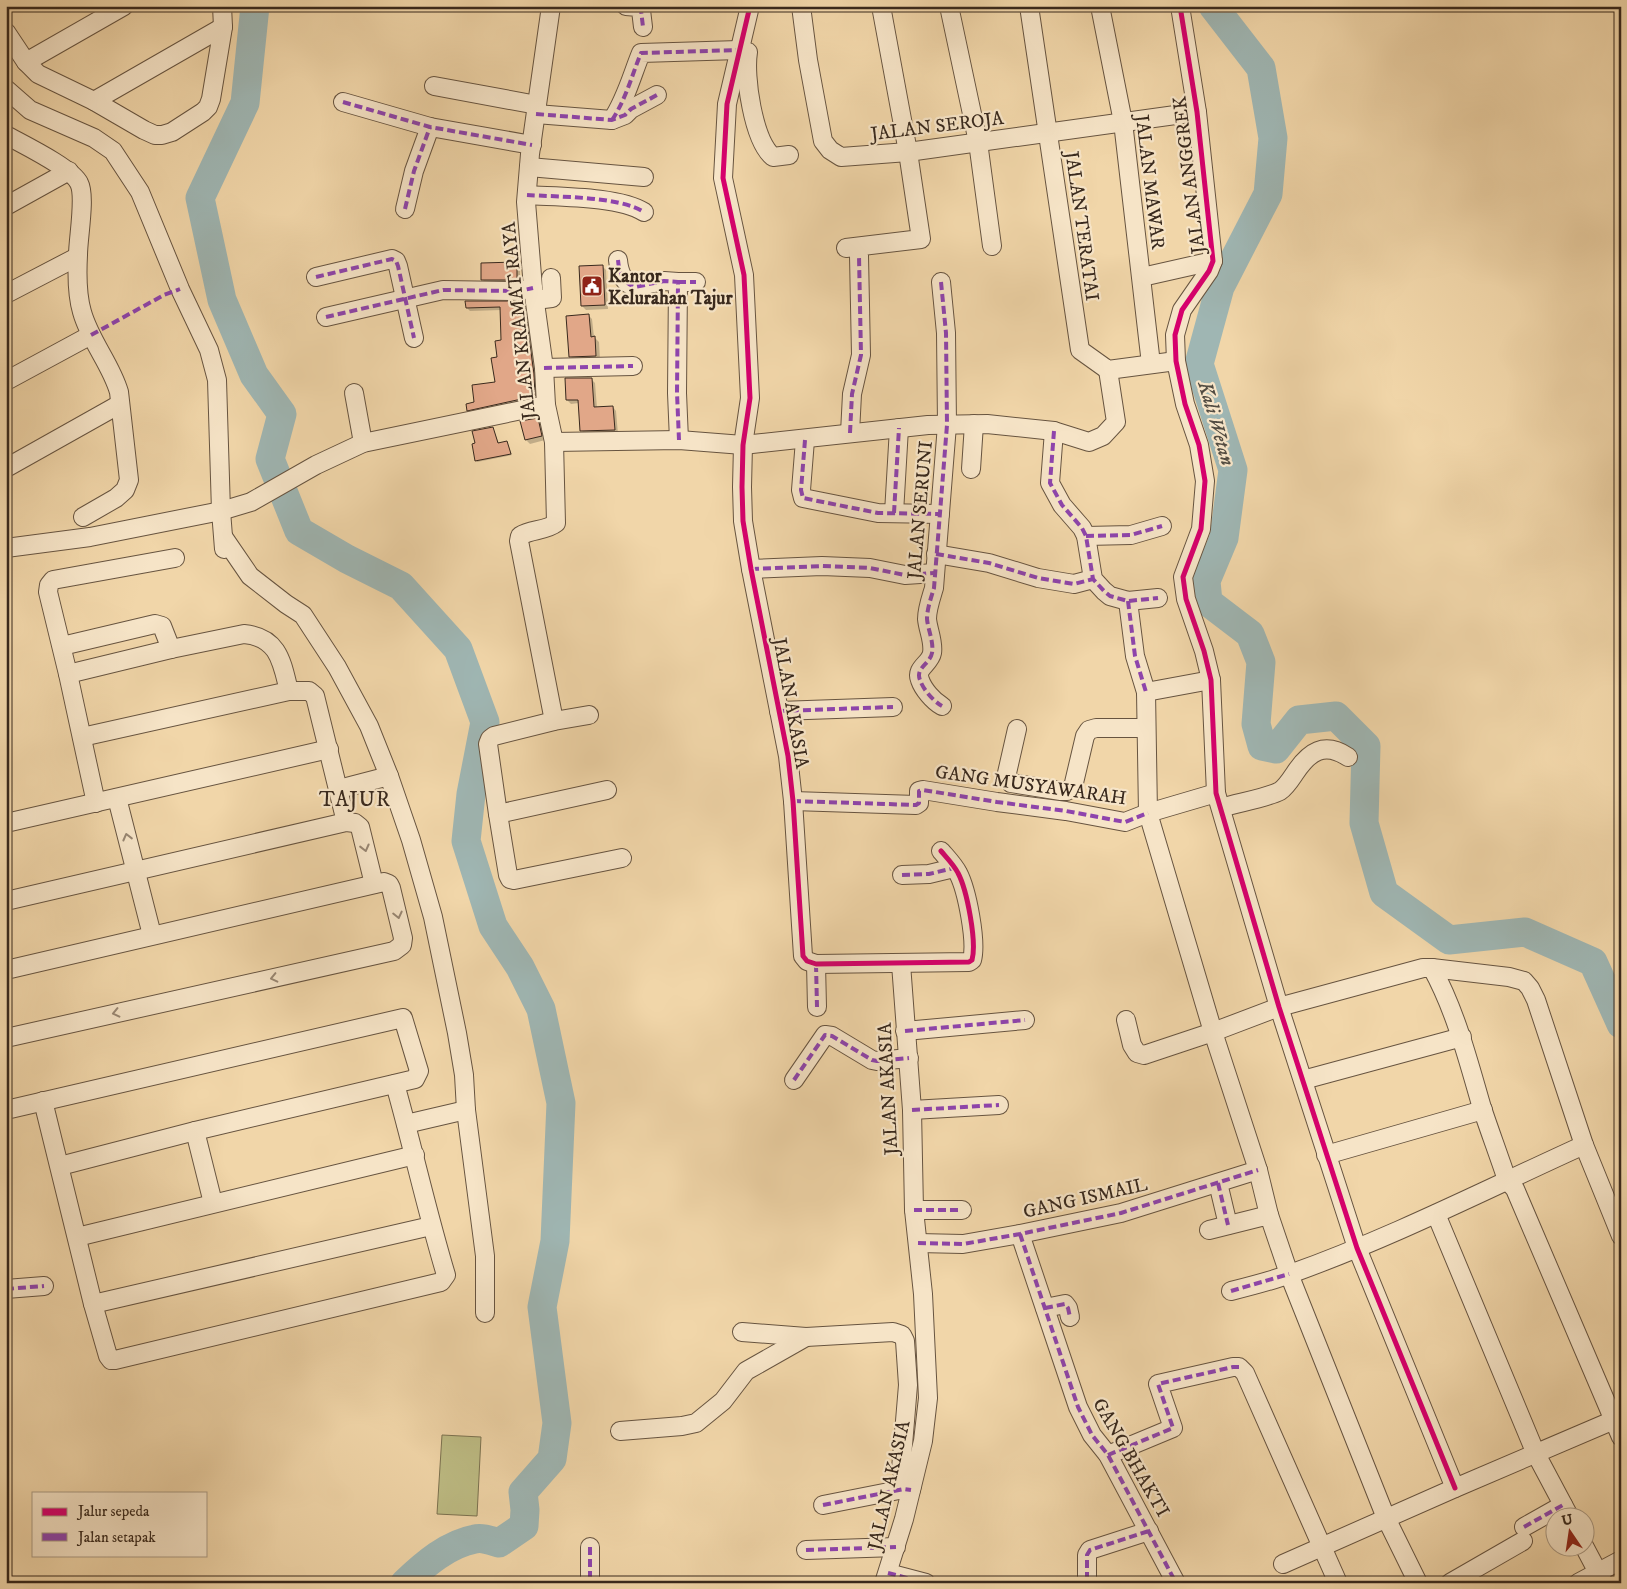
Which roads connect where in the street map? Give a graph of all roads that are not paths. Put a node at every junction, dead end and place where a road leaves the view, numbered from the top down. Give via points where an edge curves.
1 (124, 6) edge
2 (222, 6) edge
3 (551, 6) edge
4 (626, 6) edge
5 (750, 6) edge
6 (757, 6) edge
7 (801, 6) edge
8 (881, 6) edge
9 (949, 6) edge
10 (1029, 6) edge
11 (1100, 6) edge
12 (1180, 6) edge
13 (643, 27) dead end
14 (223, 28) junction
15 (6, 32) edge
16 (741, 60) junction
17 (26, 62) junction
18 (434, 86) dead end
19 (6, 89) edge
20 (657, 95) dead end
21 (94, 101) junction
22 (343, 102) dead end
23 (536, 110) junction
24 (1197, 112) junction
25 (612, 120) junction
26 (1123, 122) junction
27 (430, 127) junction
28 (1048, 132) junction
29 (6, 135) edge
30 (978, 142) junction
31 (532, 145) junction
32 (908, 152) junction
33 (789, 156) dead end
34 (529, 167) junction
35 (69, 172) junction
36 (644, 177) dead end
37 (527, 195) junction
38 (6, 206) edge
39 (405, 209) dead end
40 (644, 212) dead end
41 (992, 246) dead end
42 (77, 257) junction
43 (618, 260) dead end
44 (1213, 261) junction
45 (316, 277) dead end
46 (1142, 277) junction
47 (551, 278) dead end
48 (678, 282) junction
49 (696, 282) dead end
50 (942, 282) dead end
51 (6, 294) edge
52 (534, 294) junction
53 (405, 298) junction
54 (326, 317) dead end
55 (91, 335) junction
56 (414, 338) dead end
57 (1176, 361) junction
58 (1151, 364) junction
59 (633, 366) dead end
60 (544, 368) junction
61 (1108, 370) junction
62 (6, 381) edge
63 (354, 393) dead end
64 (120, 404) junction
65 (546, 405) junction
66 (974, 424) junction
67 (947, 425) junction
68 (900, 428) junction
69 (1054, 431) junction
70 (850, 432) junction
71 (679, 440) junction
72 (805, 440) junction
73 (554, 442) junction
74 (363, 443) junction
75 (743, 445) junction
76 (6, 468) edge
77 (971, 469) dead end
78 (221, 511) junction
79 (894, 513) junction
80 (940, 514) junction
81 (83, 517) dead end
82 (1162, 526) dead end
83 (1086, 536) junction
84 (6, 548) edge
85 (936, 554) junction
86 (175, 558) dead end
87 (751, 569) junction
88 (935, 573) junction
89 (1093, 579) junction
90 (1158, 598) dead end
91 (1128, 602) junction
92 (62, 646) junction
93 (171, 649) junction
94 (68, 674) junction
95 (1211, 680) junction
96 (289, 691) junction
97 (1146, 692) junction
98 (893, 706) dead end
99 (942, 706) dead end
100 (779, 711) junction
101 (589, 715) dead end
102 (554, 721) junction
103 (1146, 728) junction
104 (1018, 729) dead end
105 (82, 737) junction
106 (329, 749) junction
107 (1348, 756) dead end
108 (384, 774) junction
109 (337, 783) junction
110 (607, 790) dead end
111 (117, 798) junction
112 (793, 801) junction
113 (1218, 801) junction
114 (96, 802) junction
115 (1148, 813) junction
116 (498, 814) junction
117 (346, 822) junction
118 (6, 823) edge
119 (941, 851) dead end
120 (622, 858) dead end
121 (954, 868) junction
122 (135, 872) junction
123 (902, 875) dead end
124 (374, 884) junction
125 (6, 901) edge
126 (152, 935) junction
127 (816, 964) junction
128 (901, 964) junction
129 (1432, 968) junction
130 (6, 970) edge
131 (817, 1007) dead end
132 (1279, 1007) junction
133 (1025, 1020) dead end
134 (1126, 1020) dead end
135 (905, 1031) junction
136 (1213, 1032) junction
137 (1462, 1037) junction
138 (6, 1038) edge
139 (909, 1058) junction
140 (794, 1080) dead end
141 (1303, 1080) junction
142 (395, 1084) junction
143 (43, 1101) junction
144 (999, 1105) dead end
145 (6, 1110) edge
146 (466, 1110) junction
147 (912, 1110) junction
148 (1483, 1110) junction
149 (406, 1124) junction
150 (195, 1131) junction
151 (1584, 1145) junction
152 (415, 1155) junction
153 (1326, 1155) junction
154 (60, 1166) junction
155 (1258, 1170) junction
156 (1507, 1180) junction
157 (1218, 1183) junction
158 (214, 1203) junction
159 (914, 1210) junction
160 (962, 1210) dead end
161 (1436, 1214) junction
162 (1269, 1215) junction
163 (1228, 1225) junction
164 (431, 1226) junction
165 (1209, 1230) dead end
166 (1020, 1234) junction
167 (1621, 1236) edge
168 (77, 1237) junction
169 (918, 1243) junction
170 (1356, 1248) junction
171 (1289, 1274) junction
172 (44, 1286) dead end
173 (6, 1289) edge
174 (1231, 1292) dead end
175 (92, 1304) junction
176 (1045, 1308) junction
177 (485, 1313) dead end
178 (1070, 1317) dead end
179 (742, 1332) dead end
180 (806, 1337) junction
181 (1617, 1418) edge
182 (620, 1431) dead end
183 (1621, 1436) edge
184 (1536, 1454) junction
185 (1108, 1455) junction
186 (912, 1488) junction
187 (1455, 1488) junction
188 (823, 1504) dead end
189 (1563, 1506) edge
190 (1386, 1518) junction
191 (1544, 1523) edge
192 (1150, 1531) junction
193 (1321, 1546) junction
194 (590, 1547) dead end
195 (896, 1547) junction
196 (806, 1550) dead end
197 (1589, 1556) edge
198 (1621, 1560) edge
199 (1283, 1564) dead end
200 (1601, 1577) edge
201 (886, 1578) edge
202 (1087, 1580) dead end
203 (590, 1583) edge
204 (926, 1583) edge
205 (1176, 1583) edge
206 (1338, 1583) edge
207 (1418, 1583) edge
208 (1450, 1583) edge
209 (1578, 1583) edge

1 - 17 street
2 - 14 street
3 - 23 street, JALAN KRAMAT RAYA
4 - 13 street via 641,10
5 - 16 street
6 - 16 street
7 - 32 street, JALAN SEROJA via 823,141 841,157
8 - 32 street
9 - 30 street
10 - 28 street, JALAN TERATAI
11 - 26 street, JALAN MAWAR
12 - 24 street, JALAN ANGGREK
14 - 21 street
14 - 21 street via 208,107 172,132 155,135
15 - 17 street
16 - 25 street via 641,53 624,100
16 - 33 street via 764,146 773,156
16 - 75 street, JALAN AKASIA via 727,104 723,178 744,275 750,398
17 - 21 street via 38,74
18 - 23 street
19 - 78 street via 30,110 94,138 113,151 140,192 209,350 217,380
20 - 25 street
22 - 27 street
23 - 25 street
23 - 31 street, JALAN KRAMAT RAYA
24 - 26 street, JALAN SEROJA
24 - 44 street, JALAN ANGGREK
26 - 28 street, JALAN SEROJA
26 - 46 street, JALAN MAWAR
27 - 31 street
27 - 39 street
28 - 30 street, JALAN SEROJA
28 - 61 street, JALAN TERATAI via 1080,350
29 - 35 street
30 - 32 street, JALAN SEROJA
30 - 41 street
31 - 34 street, JALAN KRAMAT RAYA
32 - 70 street via 921,239 853,252 862,355 852,394
34 - 36 street
34 - 37 street, JALAN KRAMAT RAYA
35 - 38 street
35 - 42 street via 79,182 82,195
37 - 40 street via 619,203 635,206
37 - 52 street, JALAN KRAMAT RAYA
42 - 51 street
42 - 55 street via 82,312
43 - 48 street via 622,276 630,285
44 - 46 street
44 - 57 street, JALAN ANGGREK via 1182,310 1175,335
45 - 53 street via 392,259 398,266
46 - 58 street, JALAN MAWAR
47 - 52 street via 552,298
48 - 49 street
48 - 71 street
50 - 67 street, JALAN SERUNI
52 - 53 street via 443,290
52 - 60 street, JALAN KRAMAT RAYA
53 - 54 street
53 - 56 street
55 - 62 street
55 - 64 street via 115,379
57 - 58 street
57 - 95 street, JALAN ANGGREK via 1185,404 1199,445 1205,481 1201,530 1183,577 1186,599
58 - 61 street
59 - 60 street
60 - 65 street, JALAN KRAMAT RAYA
61 - 69 street, JALAN KRAMAT RAYA via 1116,422 1103,436 1089,442
63 - 74 street
64 - 76 street
64 - 81 street via 129,480 125,490 116,498
65 - 73 street, JALAN KRAMAT RAYA
65 - 74 street
66 - 67 street, JALAN KRAMAT RAYA
66 - 69 street, JALAN KRAMAT RAYA
66 - 77 street
67 - 68 street, JALAN KRAMAT RAYA
67 - 80 street, JALAN SERUNI
68 - 70 street, JALAN KRAMAT RAYA
68 - 79 street
69 - 83 street via 1050,483
70 - 72 street, JALAN KRAMAT RAYA
71 - 73 street, JALAN KRAMAT RAYA
71 - 75 street, JALAN KRAMAT RAYA
72 - 75 street, JALAN KRAMAT RAYA
72 - 79 street via 803,498 878,513
73 - 102 street via 556,522 552,526 526,532 519,541
74 - 78 street via 251,502
75 - 87 street, JALAN AKASIA via 743,521
78 - 84 street via 90,537
78 - 108 street via 224,538 250,576 303,615 337,667 369,726
79 - 80 street
80 - 85 street, JALAN SERUNI
82 - 83 street via 1131,535
83 - 89 street
85 - 88 street, JALAN SERUNI
85 - 89 street via 989,563 1047,580 1074,584
86 - 92 street via 54,580 48,592
87 - 88 street via 822,566 870,568 905,575
87 - 100 street, JALAN AKASIA
88 - 99 street, JALAN SERUNI via 928,620 932,656 920,668 919,675 932,699
89 - 91 street via 1110,596
90 - 91 street
91 - 97 street via 1135,656
92 - 93 street via 155,624 162,626
92 - 94 street
93 - 94 street
93 - 96 street via 244,634 255,635 271,645 280,657
94 - 105 street
95 - 97 street
95 - 113 street, JALAN ANGGREK
96 - 105 street
96 - 106 street via 309,691 315,696
97 - 103 street
98 - 100 street
100 - 112 street, JALAN AKASIA
101 - 102 street
102 - 116 street via 490,739 488,744
103 - 104 street via 1089,730 1073,787 1067,791 1012,783 1008,778
103 - 115 street
105 - 114 street
106 - 109 street
106 - 111 street
107 - 113 street via 1332,749 1322,749 1305,760 1280,790
108 - 109 street
108 - 146 street via 411,840 435,926 457,1033
109 - 117 street
110 - 116 street
111 - 114 street
122 -> 111 street
112 - 115 street, GANG MUSYAWARAH via 918,804 923,790 1124,822
112 - 127 street, JALAN AKASIA via 803,956 807,962
113 - 115 street
113 - 132 street, JALAN ANGGREK
114 - 118 street
115 - 136 street
116 - 120 street via 510,879
117 - 122 street
117 -> 124 street via 360,827
119 - 121 street
121 - 123 street via 929,874
121 - 128 street via 967,903 973,940 972,960
122 - 125 street
122 - 126 street
124 - 126 street
124 -> 138 street via 384,882 391,888 403,938 402,945 394,951
126 - 130 street
127 - 128 street
127 - 131 street
128 - 135 street, JALAN AKASIA
129 - 132 street
129 - 137 street
129 - 151 street via 1524,981 1536,1000
132 - 136 street
132 - 141 street, JALAN ANGGREK
133 - 135 street
134 - 136 street via 1132,1045 1137,1053 1144,1055
135 - 139 street, JALAN AKASIA
136 - 155 street
137 - 141 street
137 - 148 street
139 - 140 street via 872,1060 832,1036 824,1035
139 - 147 street, JALAN AKASIA
141 - 153 street, JALAN ANGGREK
142 - 143 street via 415,1079 419,1071 403,1018
142 - 149 street
142 - 150 street
143 - 145 street
143 - 154 street
144 - 147 street
146 - 149 street
146 - 177 street via 485,1256
147 - 159 street, JALAN AKASIA
148 - 153 street
148 - 156 street
149 - 152 street
150 - 154 street
150 - 158 street
151 - 156 street
151 - 167 street
152 - 158 street
152 - 164 street
153 - 170 street, JALAN ANGGREK
154 - 168 street
155 - 157 street, GANG ISMAIL
155 - 162 street
156 - 161 street
156 - 181 street via 1515,1189
157 - 163 street
157 - 166 street, GANG ISMAIL via 1121,1212
158 - 168 street
159 - 160 street
159 - 169 street, JALAN AKASIA
161 - 170 street
161 - 184 street
162 - 163 street
162 - 171 street
163 - 165 street
164 - 175 street
164 - 175 street via 446,1275 441,1282 114,1360 108,1356
166 - 169 street, GANG ISMAIL via 962,1244
166 - 176 street, GANG BHAKTI
168 - 175 street
169 - 186 street, JALAN AKASIA via 928,1398 923,1441
170 - 171 street
170 - 187 street, JALAN ANGGREK
171 - 174 street
171 - 190 street
172 - 173 street
176 - 178 street via 1065,1304
176 - 185 street, GANG BHAKTI via 1078,1407 1092,1435
179 - 180 street
180 - 182 street via 746,1371 723,1401 696,1423
180 - 186 street via 894,1332 902,1335 908,1385 901,1469
181 - 183 street
181 - 184 street
184 - 187 street
184 - 189 street
185 - 192 street, GANG BHAKTI
185 - 193 street via 1174,1428 1158,1384 1239,1367 1245,1373
186 - 188 street
186 - 195 street, JALAN AKASIA
187 - 190 street
190 - 193 street
190 - 207 street
191 - 208 street
192 - 202 street via 1090,1550
192 - 205 street, GANG BHAKTI
193 - 199 street
193 - 206 street
194 - 203 street
195 - 196 street
195 - 201 street, JALAN AKASIA
197 - 200 street
198 - 200 street
200 - 209 street
201 - 204 street

